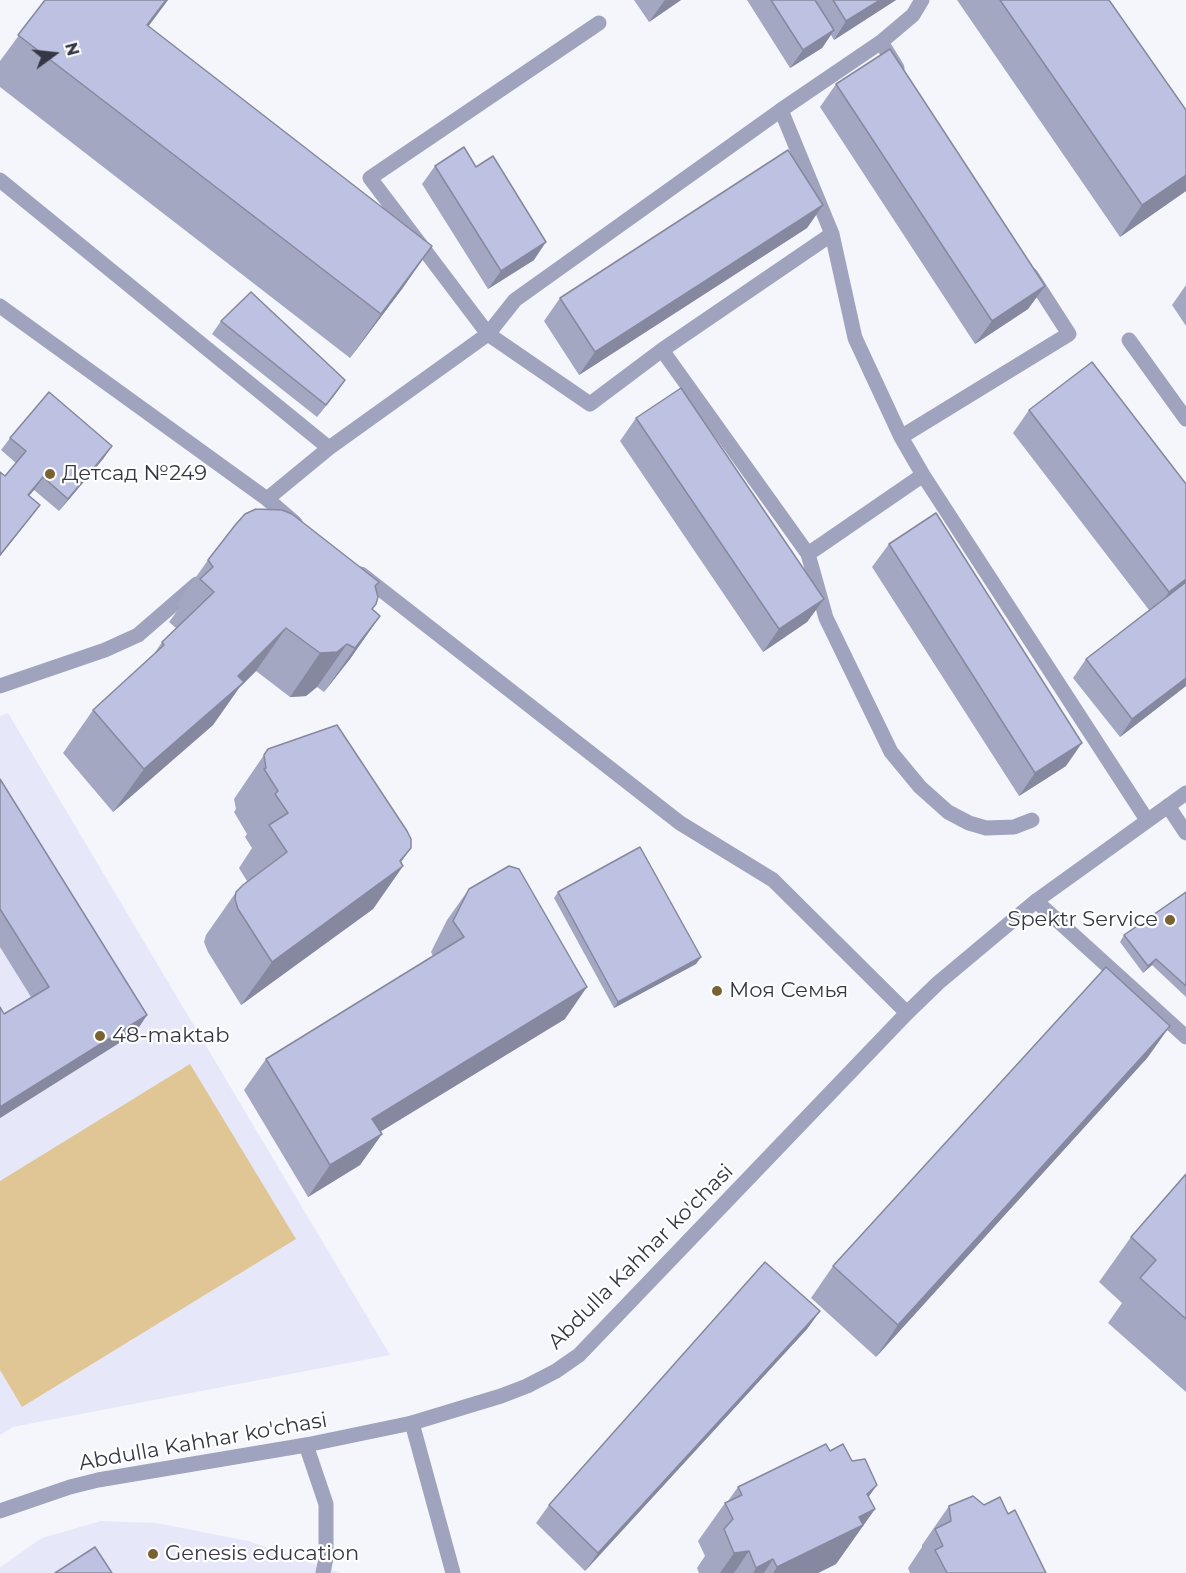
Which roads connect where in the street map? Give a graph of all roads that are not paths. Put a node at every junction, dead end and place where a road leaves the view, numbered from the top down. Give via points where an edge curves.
1 (922, 0) edge
2 (599, 23) dead end
3 (880, 42) junction
4 (907, 82) edge
5 (781, 110) junction
6 (0, 180) edge
7 (832, 234) junction
8 (1024, 264) edge
9 (0, 306) edge
10 (488, 334) junction
11 (1129, 340) dead end
12 (662, 350) junction
13 (1186, 419) edge
14 (901, 437) junction
15 (329, 448) junction
16 (923, 475) junction
17 (267, 499) junction
18 (310, 534) edge
19 (808, 554) junction
20 (347, 563) edge
21 (210, 574) edge
22 (0, 686) edge
23 (1186, 793) edge
24 (1168, 806) junction
25 (1032, 820) dead end
26 (1147, 820) junction
27 (1186, 833) edge
28 (1036, 901) junction
29 (907, 1013) junction
30 (1186, 1037) edge
31 (412, 1423) junction
32 (306, 1445) junction
33 (0, 1511) edge
34 (323, 1573) edge
35 (453, 1573) edge

1 - 3 street via 913,15
2 - 10 street via 370,178
3 - 4 street
3 - 5 street
5 - 7 street
5 - 10 street via 515,300
6 - 15 street
7 - 12 street
7 - 14 street via 855,338
8 - 14 street via 1069,334
9 - 17 street
10 - 12 street via 590,404
10 - 15 street
11 - 13 street
12 - 19 street
14 - 16 street
15 - 17 street
16 - 19 street
16 - 26 street
17 - 18 street via 277,516
19 - 25 street via 826,618 891,752 948,812 969,823 986,828 1014,827
20 - 29 street via 680,823 773,880
21 - 22 street via 138,635 105,651
23 - 24 street, Abdulla Kahhar ko'chasi
24 - 26 street, Abdulla Kahhar ko'chasi
24 - 27 street
26 - 28 street, Abdulla Kahhar ko'chasi
28 - 29 street, Abdulla Kahhar ko'chasi
28 - 30 street
29 - 31 street, Abdulla Kahhar ko'chasi via 579,1355 527,1386
31 - 32 street, Abdulla Kahhar ko'chasi
31 - 35 street
32 - 33 street, Abdulla Kahhar ko'chasi via 99,1480
32 - 34 street via 326,1504

